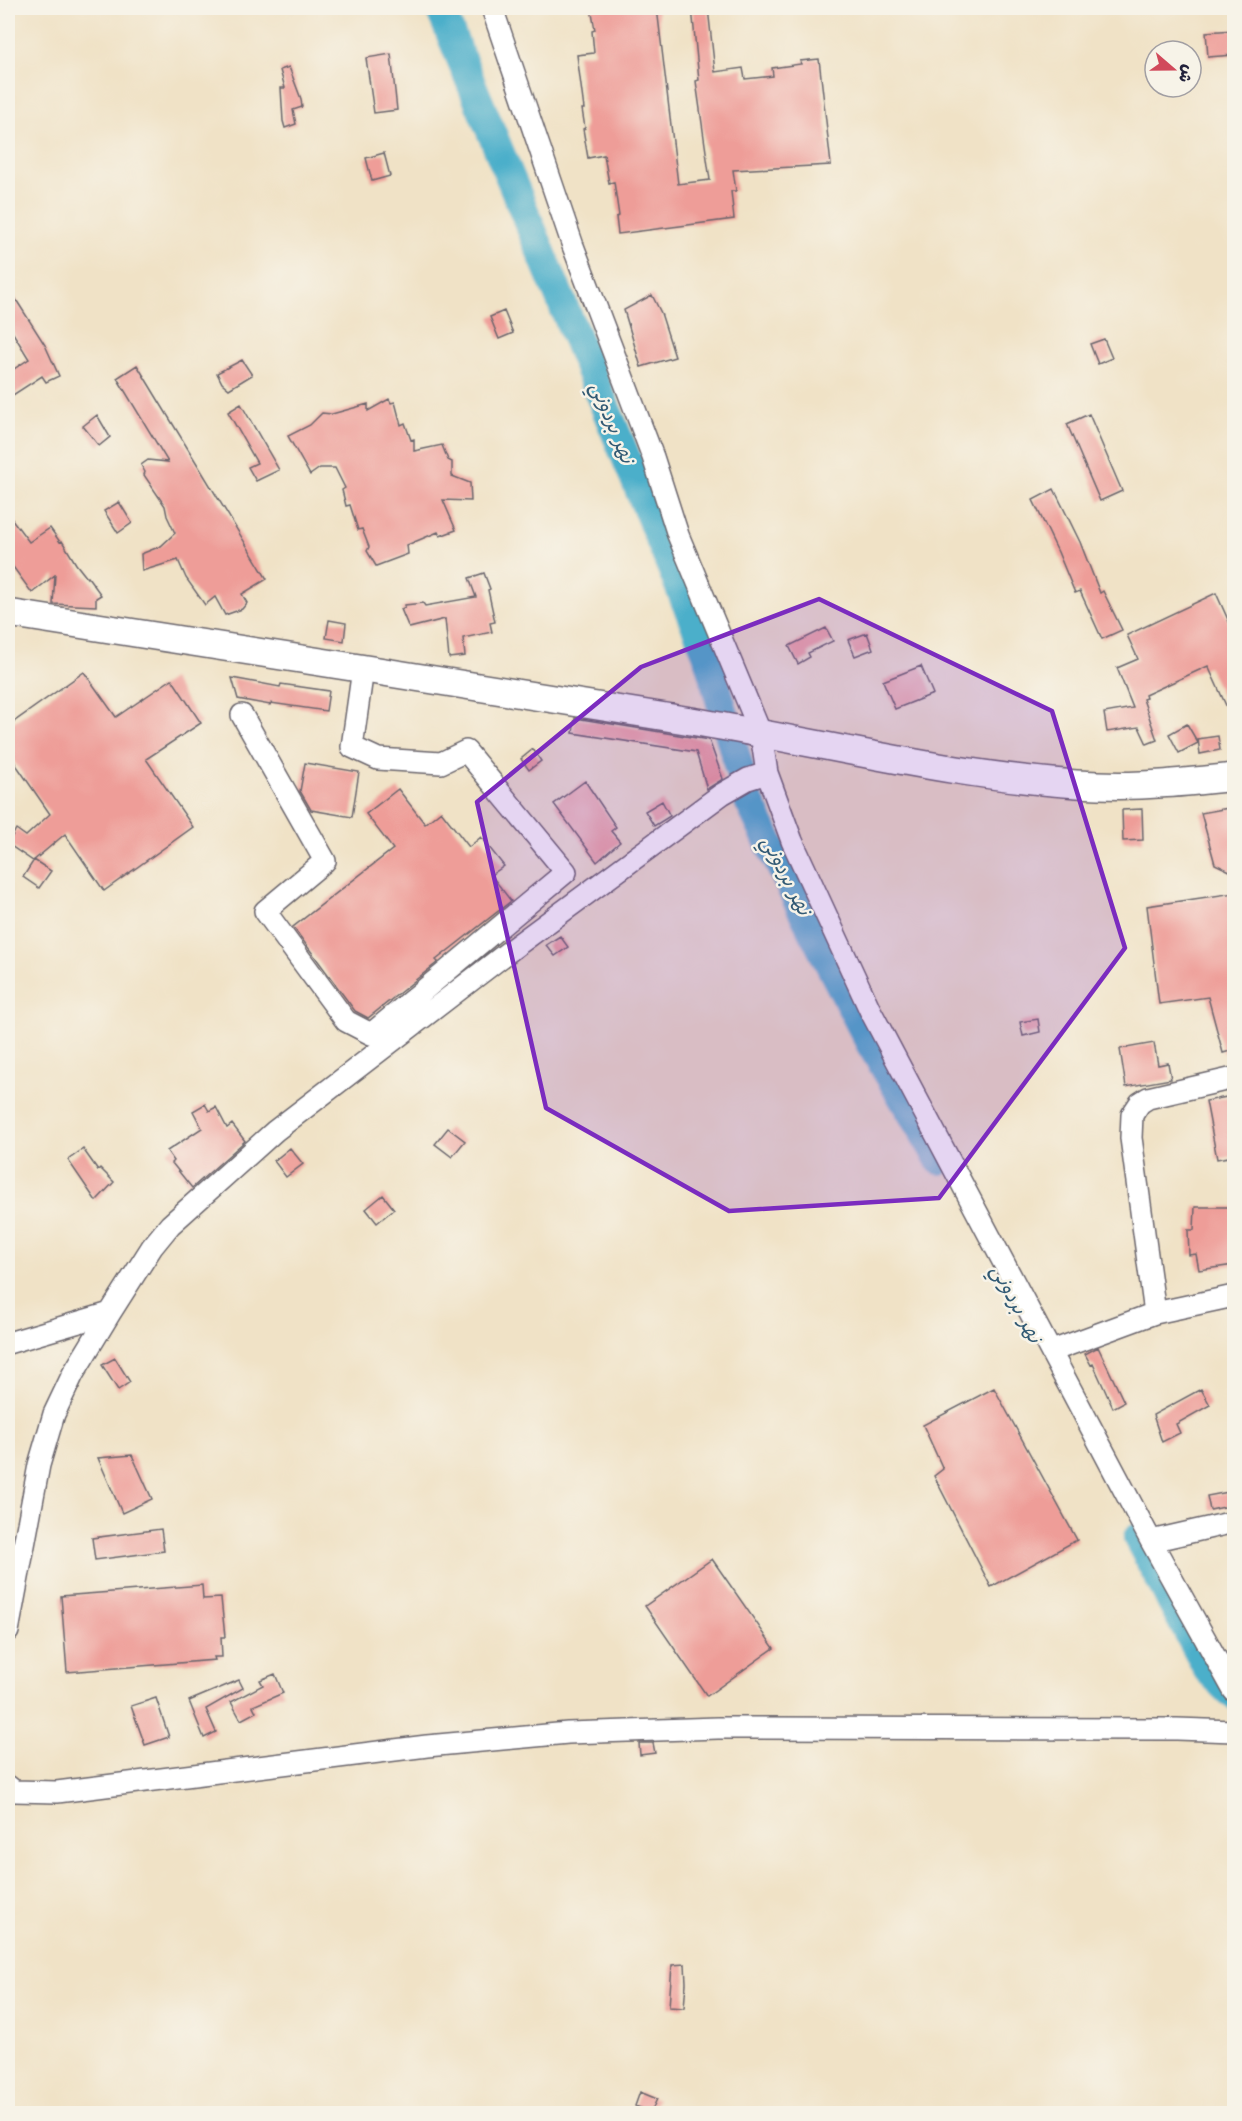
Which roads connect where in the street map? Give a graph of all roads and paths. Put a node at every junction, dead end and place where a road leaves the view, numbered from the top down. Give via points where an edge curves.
1 (492, 8) edge
2 (8, 613) edge
3 (363, 669) junction
4 (242, 715) dead end
5 (752, 732) junction
6 (758, 776) junction
7 (1234, 777) edge
8 (1234, 1078) edge
9 (1234, 1296) edge
10 (110, 1313) junction
11 (1155, 1313) junction
12 (8, 1343) edge
13 (1052, 1351) junction
14 (1234, 1522) edge
15 (1151, 1540) junction
16 (8, 1631) edge
17 (1234, 1691) edge
18 (1234, 1731) edge
19 (8, 1786) edge

1 - 5 street via 573,246
2 - 3 main road
3 - 4 street via 352,747 378,759 441,763 466,751 566,872 371,1034 346,1021 265,911 325,861
3 - 5 main road
5 - 6 street
5 - 7 main road via 1029,779 1099,785
6 - 10 street via 722,794 275,1131 170,1225
6 - 13 street via 870,1010
8 - 11 street via 1148,1098 1132,1115 1135,1178
9 - 11 street
10 - 12 street
10 - 16 street via 54,1414 39,1465
11 - 13 street
13 - 15 street
14 - 15 street
15 - 17 street
18 - 19 street via 718,1728 568,1733 426,1746 57,1792 14,1791

